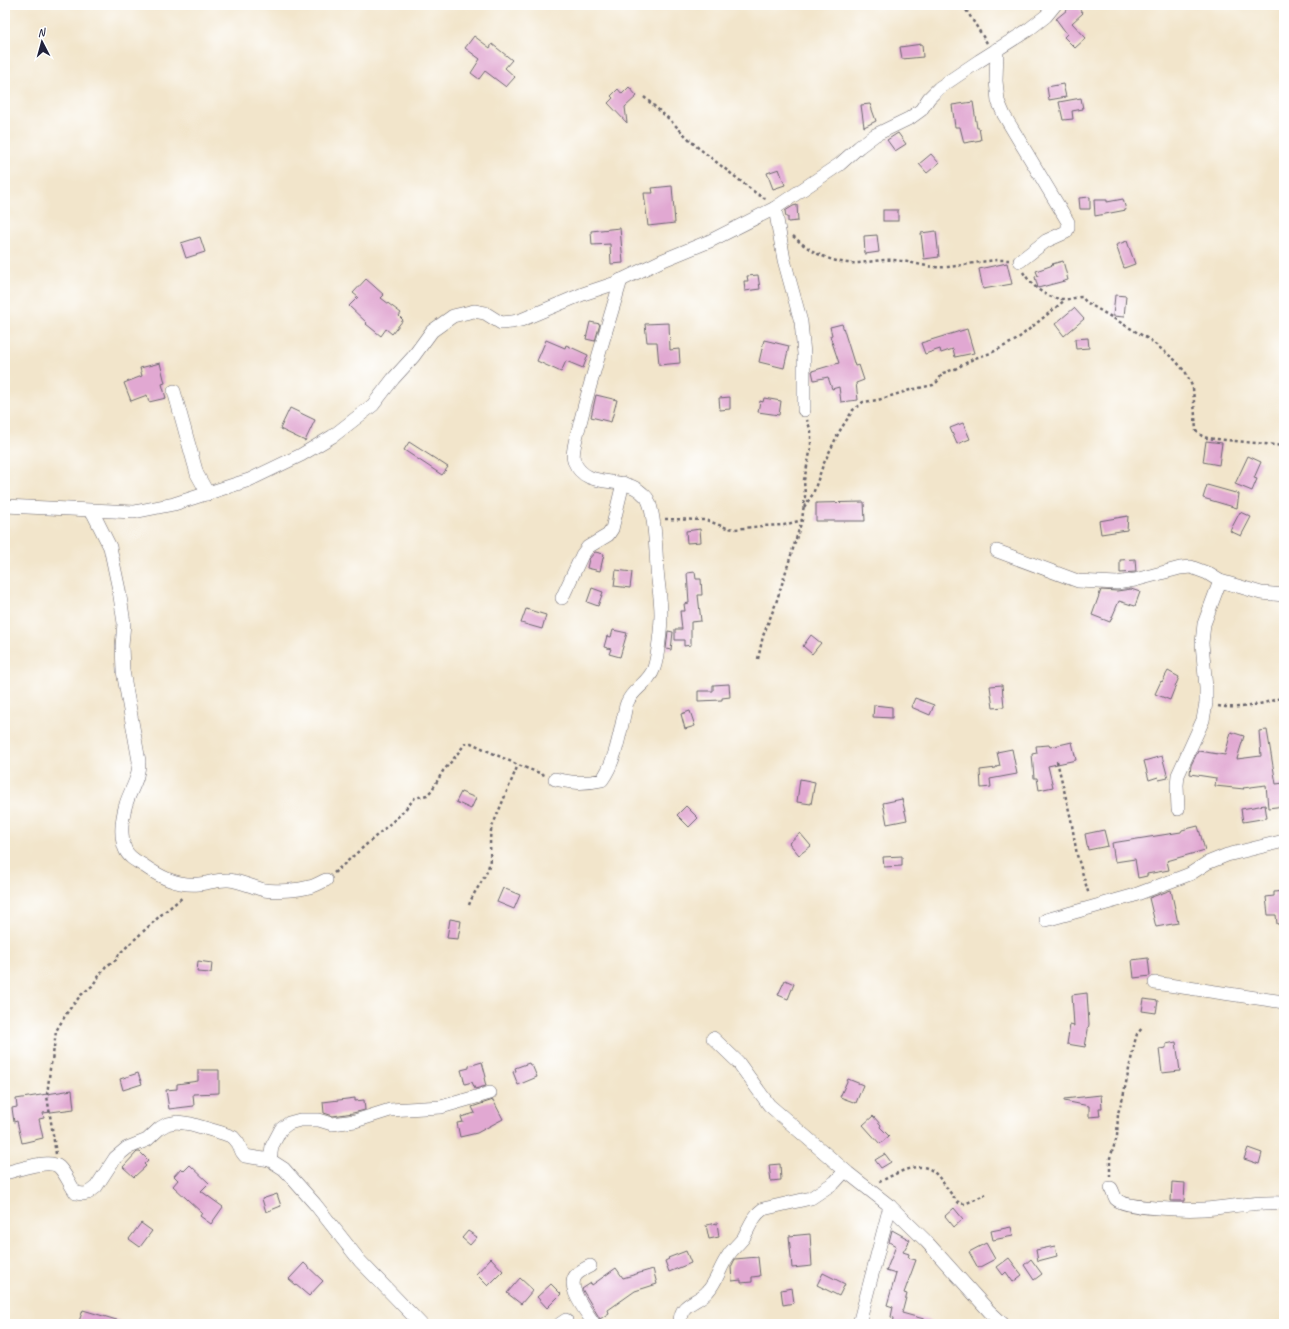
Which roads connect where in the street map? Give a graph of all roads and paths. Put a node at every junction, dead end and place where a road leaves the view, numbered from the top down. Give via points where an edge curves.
1 (963, 5) edge
2 (1055, 5) edge
3 (995, 51) junction
4 (644, 97) dead end
5 (776, 208) junction
6 (792, 236) dead end
7 (1020, 261) junction
8 (621, 280) junction
9 (1065, 300) junction
10 (174, 391) dead end
11 (804, 410) joint
12 (1284, 446) edge
13 (623, 484) junction
14 (208, 494) junction
15 (5, 506) edge
16 (804, 507) junction
17 (92, 511) junction
18 (652, 515) junction
19 (802, 520) junction
20 (997, 551) dead end
21 (1220, 581) junction
22 (1284, 595) edge
23 (562, 598) dead end
24 (758, 659) dead end
25 (1284, 697) edge
26 (1206, 704) junction
27 (1058, 761) dead end
28 (518, 765) junction
29 (555, 779) joint
30 (1178, 809) dead end
31 (1284, 841) edge
32 (326, 880) joint
33 (199, 884) junction
34 (470, 905) dead end
35 (1092, 907) junction
36 (1046, 920) dead end
37 (1155, 983) dead end
38 (1284, 1002) edge
39 (1143, 1027) dead end
40 (713, 1038) dead end
41 (490, 1093) dead end
42 (270, 1160) junction
43 (58, 1166) junction
44 (845, 1171) junction
45 (5, 1173) edge
46 (1111, 1188) joint
47 (866, 1189) junction
48 (986, 1194) dead end
49 (1284, 1203) edge
50 (890, 1206) junction
51 (590, 1266) dead end
52 (421, 1324) edge
53 (594, 1324) edge
54 (680, 1324) edge
55 (859, 1324) edge
56 (1003, 1324) edge

1 - 3 path
2 - 3 street via 1028,30
3 - 5 street via 939,88 921,110 875,134 840,164
3 - 7 street via 998,101 1068,222 1066,232 1046,240
4 - 5 path via 696,146
5 - 8 street via 710,241
5 - 11 street via 784,260 801,322
6 - 7 path via 828,259 840,263 891,259 946,267 995,259
7 - 9 path via 1019,266 1032,285 1045,294
8 - 13 street via 592,378 575,446 574,460 589,477 598,481
8 - 14 street via 528,318 512,322 501,323 485,313 474,311 454,316 432,331 373,405 333,436 249,480
9 - 12 path via 1082,298 1150,340 1175,360 1186,374 1192,388 1196,431 1202,436
9 - 16 path via 1016,340 942,373 933,385 863,402 854,410 839,432 813,494
10 - 14 street via 197,474
11 - 16 path via 811,430 811,448 804,480
13 - 18 street via 638,489 648,499
13 - 23 street via 612,529 608,536 588,547 582,555
14 - 17 street via 134,512
15 - 17 street
16 - 19 path
17 - 33 street via 110,547 119,590 124,623 122,671 139,761 139,772 126,804 123,820 125,850 132,858 172,882
18 - 19 path via 662,519 706,520 735,529 784,525
18 - 29 street via 661,614 652,674 632,693 627,703 609,771 602,780 575,783
19 - 24 path via 763,636
20 - 21 street via 1078,581 1117,583 1191,567
21 - 22 street via 1261,593
21 - 26 street via 1204,624 1202,643
25 - 26 path via 1256,706 1229,708
26 - 30 street via 1203,720 1178,775
27 - 35 path via 1077,855
28 - 29 path
28 - 32 path via 472,743 466,744 442,771 427,795 415,798 401,814
28 - 34 path via 492,827 489,865
31 - 35 street via 1227,855 1174,881
32 - 33 street via 310,887 287,890 266,890 230,880 214,880
33 - 43 path via 162,914 119,954 116,960 106,966 92,986 73,1005 56,1031 47,1096
35 - 36 street
37 - 38 street
39 - 46 path via 1137,1034 1118,1113 1117,1137 1110,1158
40 - 44 street via 738,1062 769,1105
41 - 42 street via 441,1107 390,1110 355,1121 332,1124 320,1120 300,1120 289,1123 281,1129 272,1146
42 - 43 street via 245,1156 233,1137 177,1122 167,1124 147,1140 127,1148 115,1158 96,1187 88,1193 76,1193
42 - 52 street via 284,1169 300,1185 360,1261
43 - 45 street via 43,1163
44 - 47 street
44 - 54 street via 835,1182 811,1198 763,1209 757,1214 743,1238 727,1256 708,1292 685,1307 679,1316
46 - 49 street via 1116,1199 1125,1204 1144,1207 1204,1209 1261,1202
47 - 48 path via 901,1170 927,1168 934,1172 959,1203 965,1204
47 - 50 street
50 - 55 street
50 - 56 street
51 - 53 street via 577,1274 572,1284 573,1291

